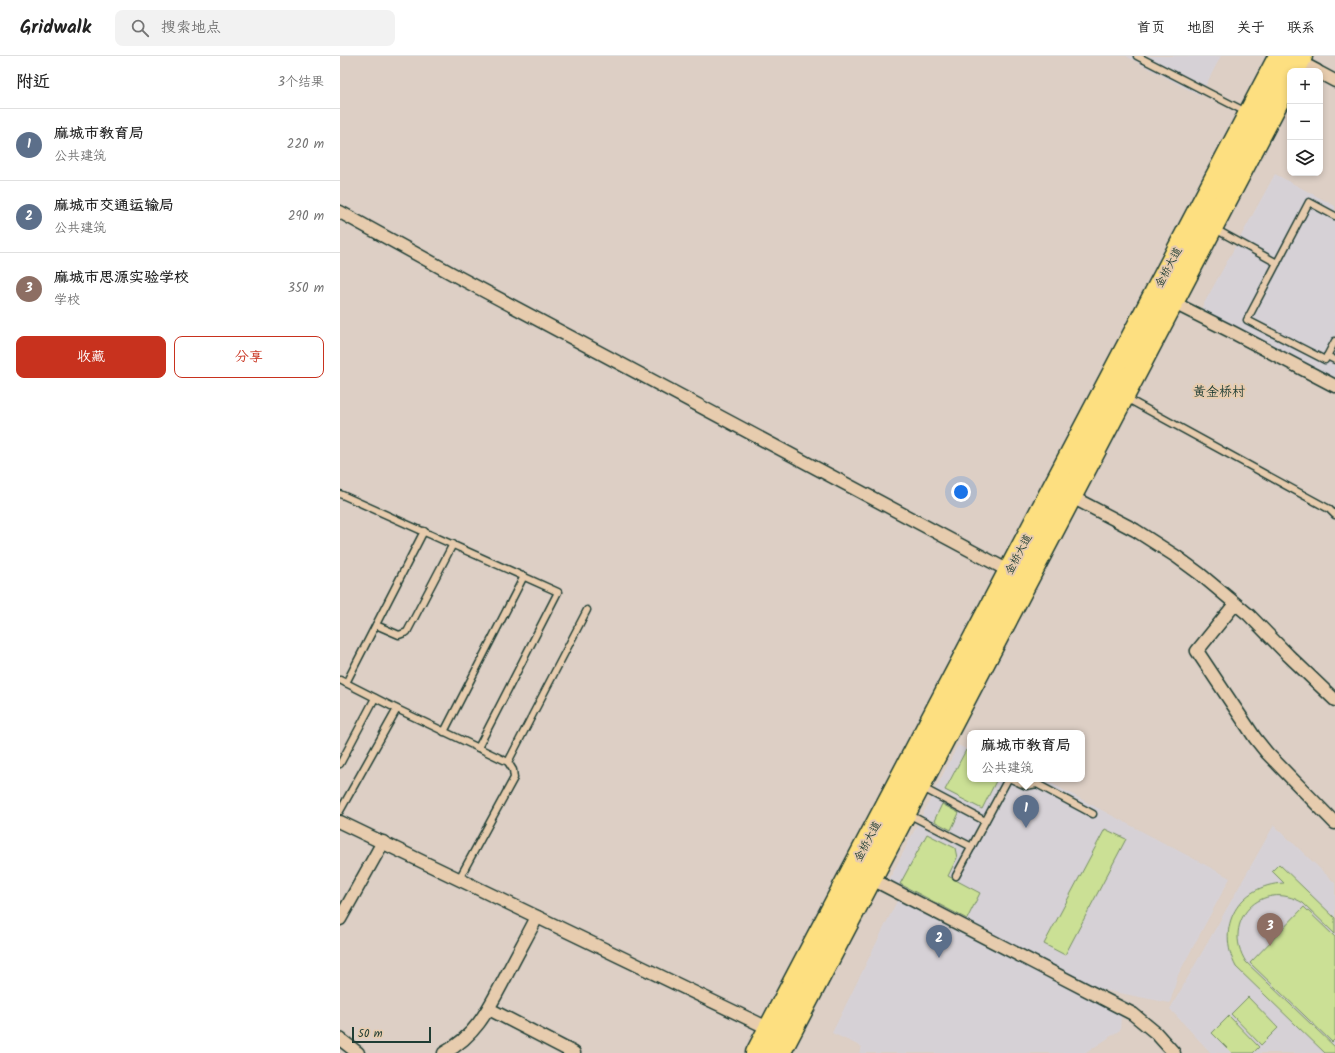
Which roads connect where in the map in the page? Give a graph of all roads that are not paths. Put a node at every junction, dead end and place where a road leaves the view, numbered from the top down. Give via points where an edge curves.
1 (1137, 56) edge
2 (1296, 65) edge
3 (1323, 75) edge
4 (1335, 81) edge
5 (1249, 114) junction
6 (340, 212) edge
7 (1335, 216) edge
8 (1211, 227) junction
9 (1277, 263) junction
10 (1172, 302) junction
11 (1335, 341) edge
12 (1327, 356) junction
13 (1335, 360) edge
14 (1335, 386) edge
15 (1122, 396) junction
16 (340, 494) edge
17 (1070, 496) junction
18 (1335, 515) edge
19 (424, 531) junction
20 (453, 544) junction
21 (1009, 571) junction
22 (524, 576) junction
23 (1235, 604) junction
24 (587, 610) dead end
25 (376, 625) junction
26 (340, 680) edge
27 (346, 683) junction
28 (375, 698) junction
29 (1335, 700) edge
30 (397, 709) junction
31 (444, 732) junction
32 (478, 748) junction
33 (508, 762) junction
34 (340, 764) edge
35 (1006, 782) edge
36 (1017, 782) edge
37 (918, 786) junction
38 (340, 811) edge
39 (904, 812) junction
40 (1093, 814) dead end
41 (986, 821) junction
42 (340, 822) edge
43 (1335, 823) edge
44 (383, 842) junction
45 (972, 847) junction
46 (956, 876) dead end
47 (870, 878) junction
48 (460, 879) junction
49 (537, 917) junction
50 (340, 919) edge
51 (489, 1009) junction
52 (770, 1029) junction
53 (340, 1039) edge
54 (358, 1053) edge
55 (444, 1053) edge
56 (574, 1053) edge
57 (757, 1053) edge
58 (779, 1053) edge
59 (1174, 1053) edge

1 - 5 lane
2 - 5 highway, 金桥大道
2 - 8 highway, 金桥大道
3 - 4 street
5 - 21 highway, 金桥大道
6 - 21 street
7 - 9 lane via 1309,202
8 - 9 lane
8 - 10 highway, 金桥大道
9 - 12 lane via 1247,320 1325,360
10 - 14 street
10 - 15 highway, 金桥大道
11 - 12 lane
12 - 13 lane
15 - 17 highway, 金桥大道
15 - 18 lane via 1329,509
16 - 19 lane
17 - 23 street via 1156,543 1200,574
17 - 37 highway, 金桥大道
19 - 20 lane
19 - 25 lane
20 - 22 lane
20 - 25 lane via 407,632 399,635
21 - 52 highway, 金桥大道
22 - 31 lane
22 - 32 lane via 558,592
23 - 29 street
23 - 43 street via 1197,651 1263,748
24 - 33 lane
25 - 27 lane
26 - 27 lane
27 - 28 lane
28 - 30 lane
28 - 34 lane
30 - 31 lane
30 - 38 lane
31 - 32 lane
32 - 33 lane
33 - 48 lane via 514,778
35 - 41 lane
36 - 40 lane via 1026,786 1037,784
37 - 39 highway, 金桥大道
37 - 41 lane
39 - 45 lane
39 - 47 highway, 金桥大道
41 - 45 lane
42 - 44 street
44 - 48 street
44 - 50 street
45 - 46 lane
47 - 58 highway, 金桥大道
47 - 59 street via 1133,1014 1156,1033
48 - 49 street
49 - 51 street
49 - 52 street
51 - 55 street via 470,1034
51 - 56 street
52 - 57 highway, 金桥大道
53 - 54 street

